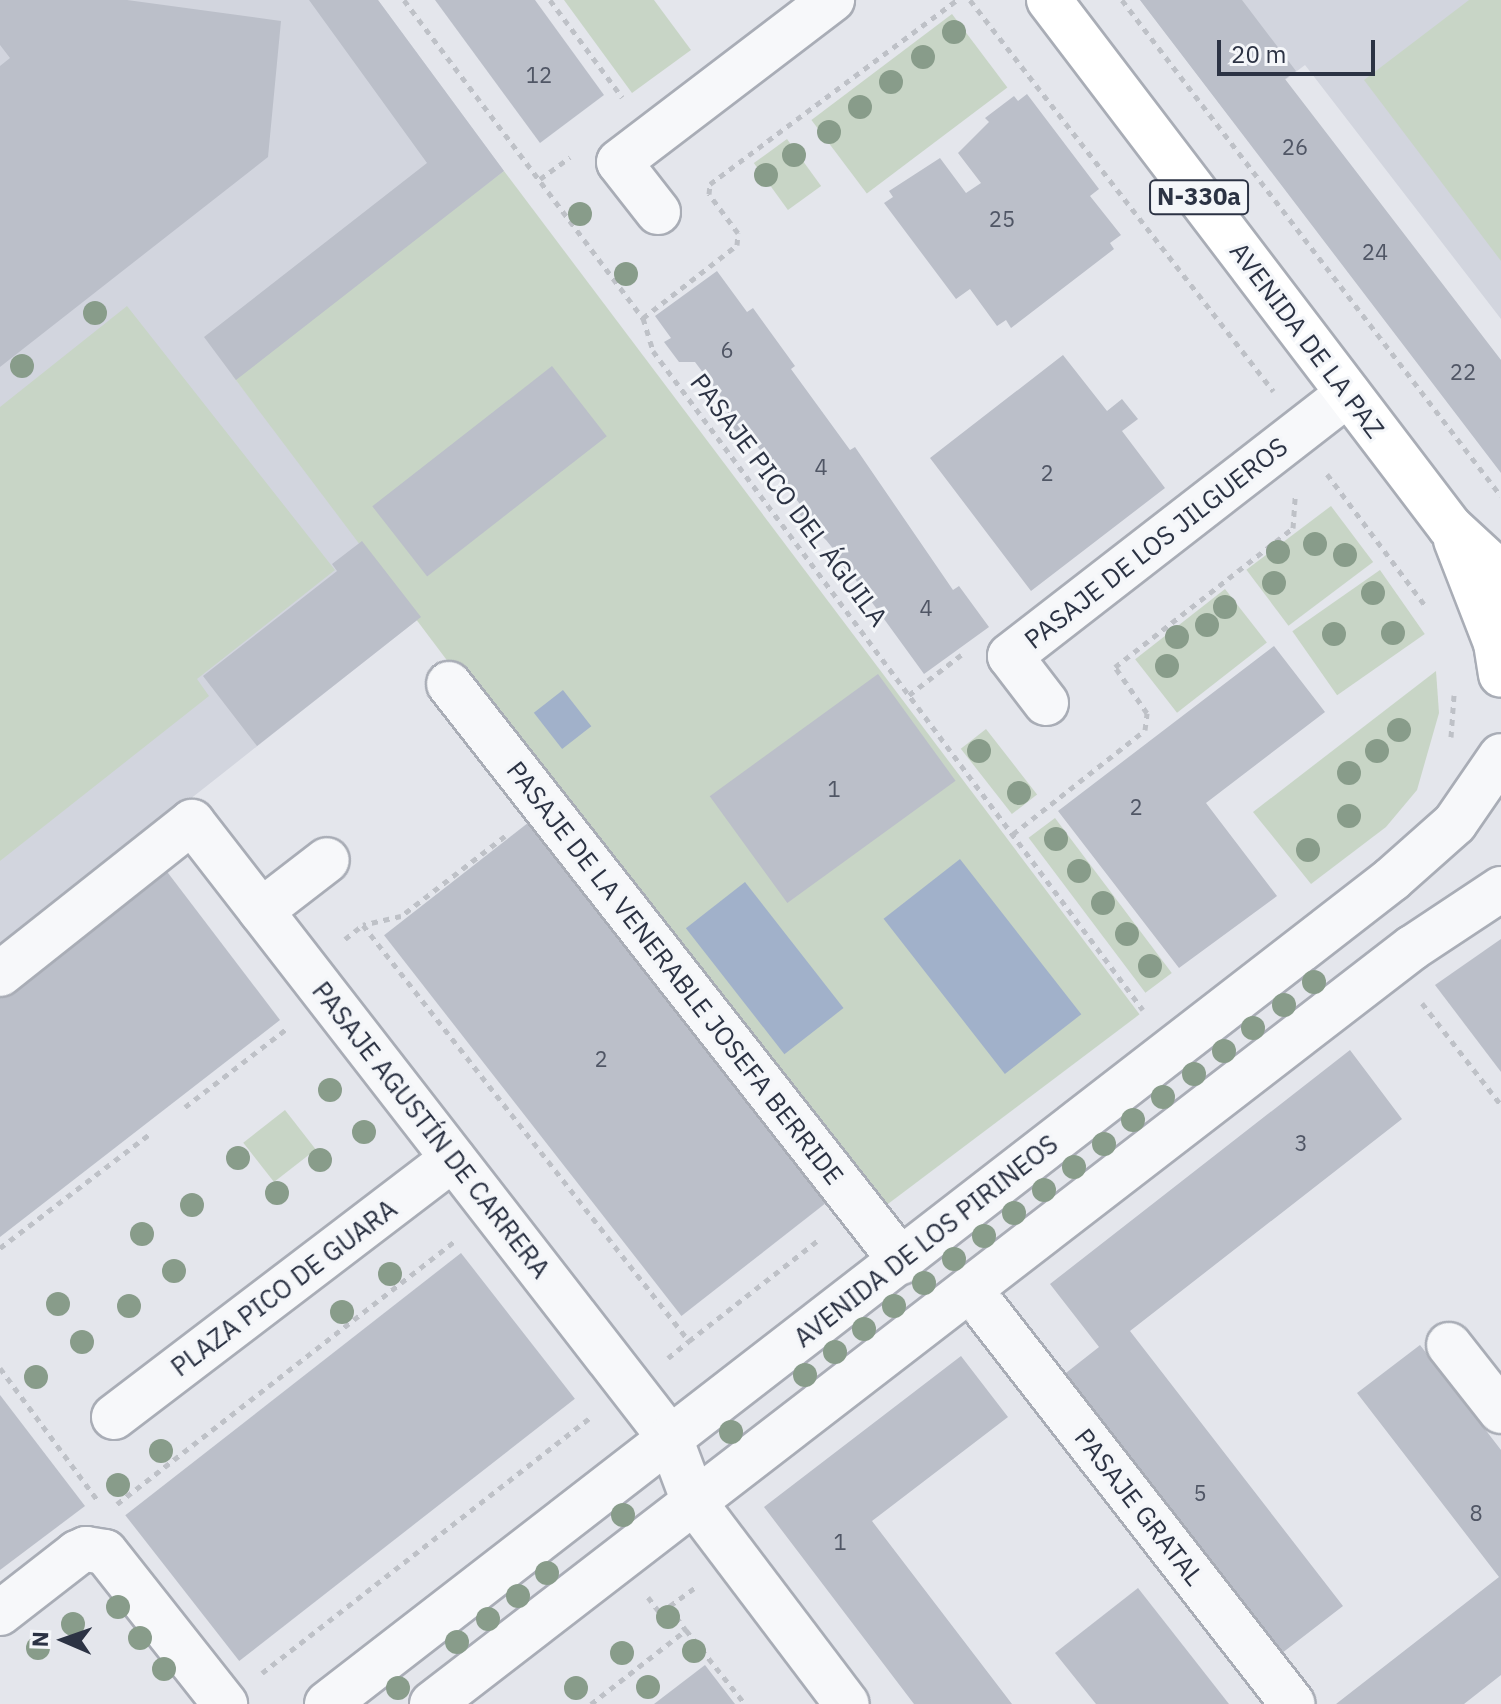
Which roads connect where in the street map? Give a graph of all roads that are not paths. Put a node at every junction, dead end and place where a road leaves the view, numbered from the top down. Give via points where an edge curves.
1 (832, 0) edge
2 (1049, 0) edge
3 (658, 212) dead end
4 (1348, 394) junction
5 (1450, 527) junction
6 (1501, 574) edge
7 (1501, 675) edge
8 (449, 684) dead end
9 (1046, 703) dead end
10 (1501, 756) edge
11 (327, 860) dead end
12 (1501, 889) edge
13 (261, 911) junction
14 (0, 974) edge
15 (453, 1159) junction
16 (902, 1262) junction
17 (986, 1310) dead end
18 (1449, 1345) dead end
19 (1501, 1411) edge
20 (114, 1417) dead end
21 (670, 1438) junction
22 (694, 1502) junction
23 (0, 1613) edge
24 (240, 1691) edge
25 (327, 1704) edge
26 (432, 1704) edge
27 (847, 1704) edge
28 (1293, 1704) edge

1 - 3 street via 619,162
2 - 4 highway, AVENIDA DE LA PAZ / N-330a
4 - 5 highway, AVENIDA DE LA PAZ / N-330a
4 - 9 street, PASAJE DE LOS JILGUEROS via 1010,656
5 - 6 highway, AVENIDA DE LA PAZ / N-330a
5 - 7 highway, AVENIDA DE LA PAZ / N-330a via 1496,643
8 - 16 street, PASAJE DE LA VENERABLE JOSEFA BERRIDE
10 - 16 street, AVENIDA DE LOS PIRINEOS via 1478,795 1429,848
11 - 13 street
12 - 22 street via 1412,948
13 - 14 street, PASAJE AGUSTÍN DE CARRERA via 192,822
13 - 15 street, PASAJE AGUSTÍN DE CARRERA
15 - 20 street, PLAZA PICO DE GUARA
15 - 21 street, PASAJE AGUSTÍN DE CARRERA
16 - 21 street, AVENIDA DE LOS PIRINEOS
17 - 28 street, PASAJE GRATAL
18 - 19 street
21 - 22 street, PASAJE AGUSTÍN DE CARRERA
21 - 25 street, AVENIDA DE LOS PIRINEOS
22 - 26 street
22 - 27 street, PASAJE AGUSTÍN DE CARRERA
23 - 24 street via 77,1553 105,1552

